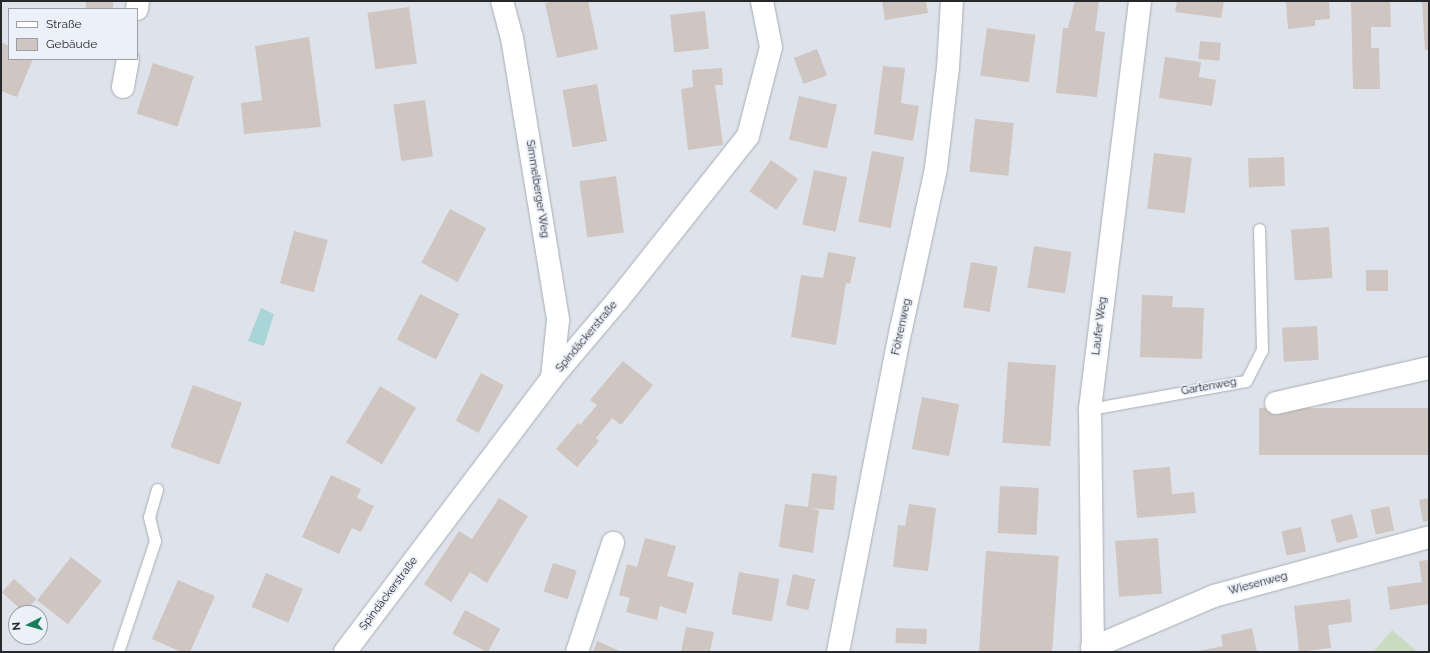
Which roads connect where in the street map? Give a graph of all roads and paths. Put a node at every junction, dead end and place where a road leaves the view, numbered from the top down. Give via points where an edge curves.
1 (502, 1) edge
2 (762, 1) edge
3 (952, 1) edge
4 (1140, 1) edge
5 (128, 60) edge
6 (123, 87) dead end
7 (1259, 229) dead end
8 (1429, 368) edge
9 (552, 378) junction
10 (1276, 403) dead end
11 (1090, 409) junction
12 (157, 489) dead end
13 (1429, 537) edge
14 (613, 543) dead end
15 (1092, 650) edge
16 (118, 652) edge
17 (345, 652) edge
18 (577, 652) edge
19 (838, 652) edge

1 - 9 street, Simmelberger Weg via 512,38 558,320
2 - 9 street, Spindäckerstraße via 771,47 748,136 618,300
3 - 19 street, Föhrenweg via 948,68 936,168 881,429
4 - 11 street, Laufer Weg
5 - 6 street
7 - 11 lane, Gartenweg via 1262,350 1246,381
8 - 10 street
9 - 17 street, Spindäckerstraße
11 - 15 street, Laufer Weg
12 - 16 lane via 149,517 155,541
13 - 15 street, Wiesenweg via 1214,596
14 - 18 street

